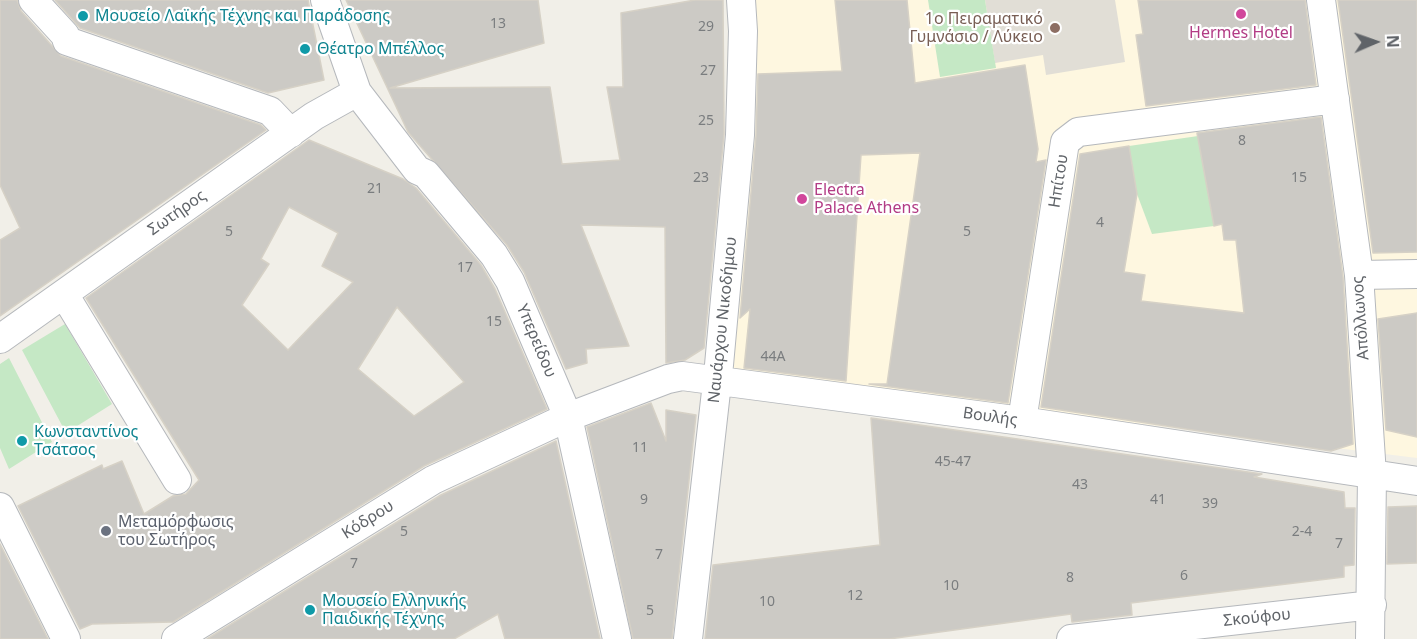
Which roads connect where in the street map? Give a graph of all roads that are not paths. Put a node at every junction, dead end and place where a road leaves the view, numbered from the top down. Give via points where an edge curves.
1 (33, 0) edge
2 (325, 0) edge
3 (741, 0) edge
4 (1321, 0) edge
5 (357, 92) junction
6 (1335, 99) junction
7 (291, 133) junction
8 (1417, 274) edge
9 (1359, 276) junction
10 (64, 294) junction
11 (0, 339) edge
12 (717, 379) junction
13 (568, 417) junction
14 (1022, 422) junction
15 (1371, 475) junction
16 (177, 480) dead end
17 (1417, 481) edge
18 (0, 507) edge
19 (1372, 605) junction
20 (66, 639) edge
21 (176, 639) edge
22 (617, 639) edge
23 (688, 639) edge
24 (1071, 639) edge
25 (1370, 639) edge

1 - 7 street via 67,41 270,111
2 - 5 street, Υπερείδου
3 - 12 street, Ναυάρχου Νικοδήμου via 740,135
4 - 6 street, Απόλλωνος
5 - 7 street, Σωτήρος
5 - 13 street, Υπερείδου via 417,170 426,174 494,255 510,281
6 - 9 street, Απόλλωνος
6 - 14 street, Ηπίτου via 1078,132 1065,142
7 - 10 street, Σωτήρος
8 - 9 street
9 - 15 street, Απόλλωνος
10 - 11 street, Σωτήρος
10 - 16 street
12 - 13 street, Βουλής via 668,378
12 - 14 street, Βουλής
12 - 23 street, Ναυάρχου Νικοδήμου
13 - 21 street, Κόδρου via 433,480
13 - 22 street, Υπερείδου
14 - 15 street, Βουλής
15 - 17 street, Βουλής
15 - 19 street, Απόλλωνος
18 - 20 street
19 - 24 street, Σκούφου
19 - 25 street, Απόλλωνος

